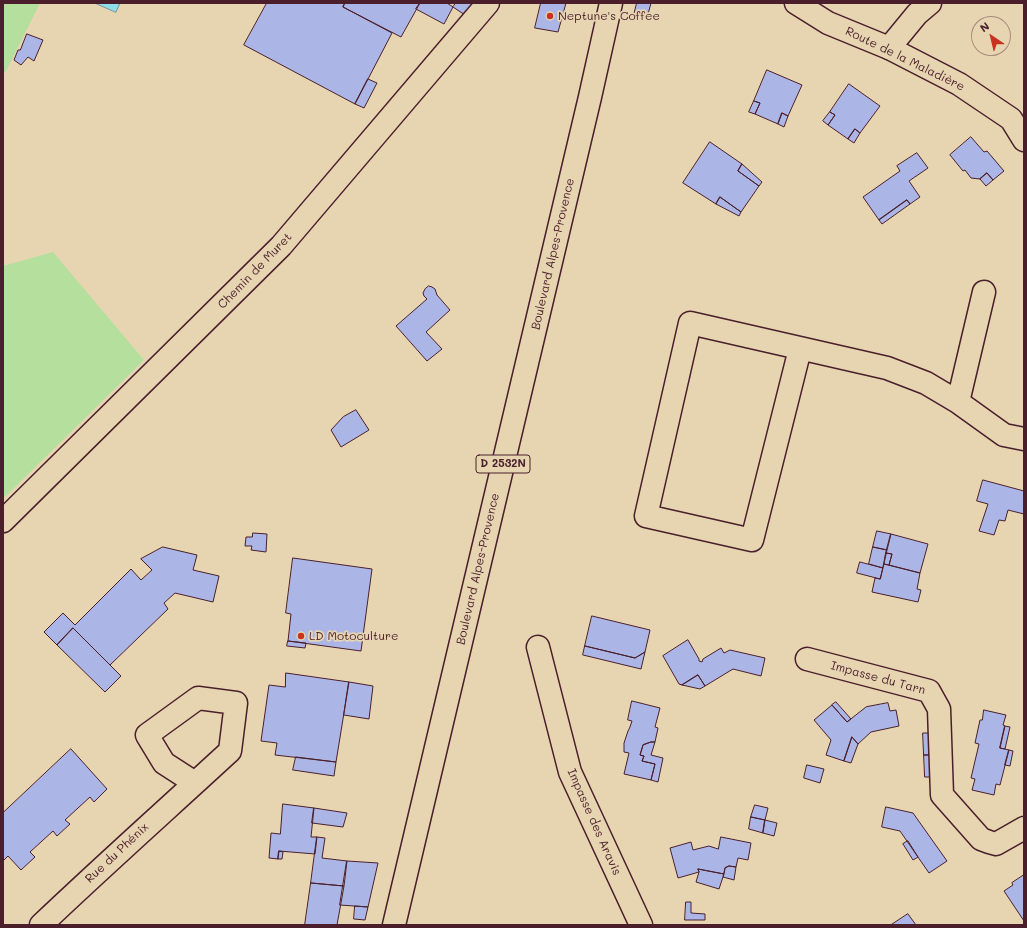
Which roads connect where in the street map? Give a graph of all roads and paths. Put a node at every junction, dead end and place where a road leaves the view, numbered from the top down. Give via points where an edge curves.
1 (488, 3) edge
2 (610, 3) edge
3 (796, 3) edge
4 (930, 3) edge
5 (889, 48) junction
6 (1024, 140) edge
7 (984, 292) dead end
8 (800, 349) junction
9 (958, 402) junction
10 (1024, 439) edge
11 (3, 521) edge
12 (538, 647) dead end
13 (807, 659) dead end
14 (195, 783) dead end
15 (1024, 828) edge
16 (41, 925) edge
17 (394, 925) edge
18 (640, 925) edge

1 - 11 street, Chemin de Muret via 281,246
2 - 17 street, Boulevard Alpes-Provence / D 2532N
3 - 5 street, Route de la Maladière via 828,23
4 - 5 street via 917,14
5 - 6 street, Route de la Maladière via 959,84 1011,119
7 - 9 street
8 - 8 street via 690,323 646,516 752,540
8 - 9 street via 887,368 926,383
9 - 10 street via 1004,435
12 - 18 street, Impasse des Aravis via 570,772
13 - 15 street, Impasse du Tarn via 929,691 939,709 942,795 981,838 989,842 996,844
14 - 16 street, Rue du Phénix

